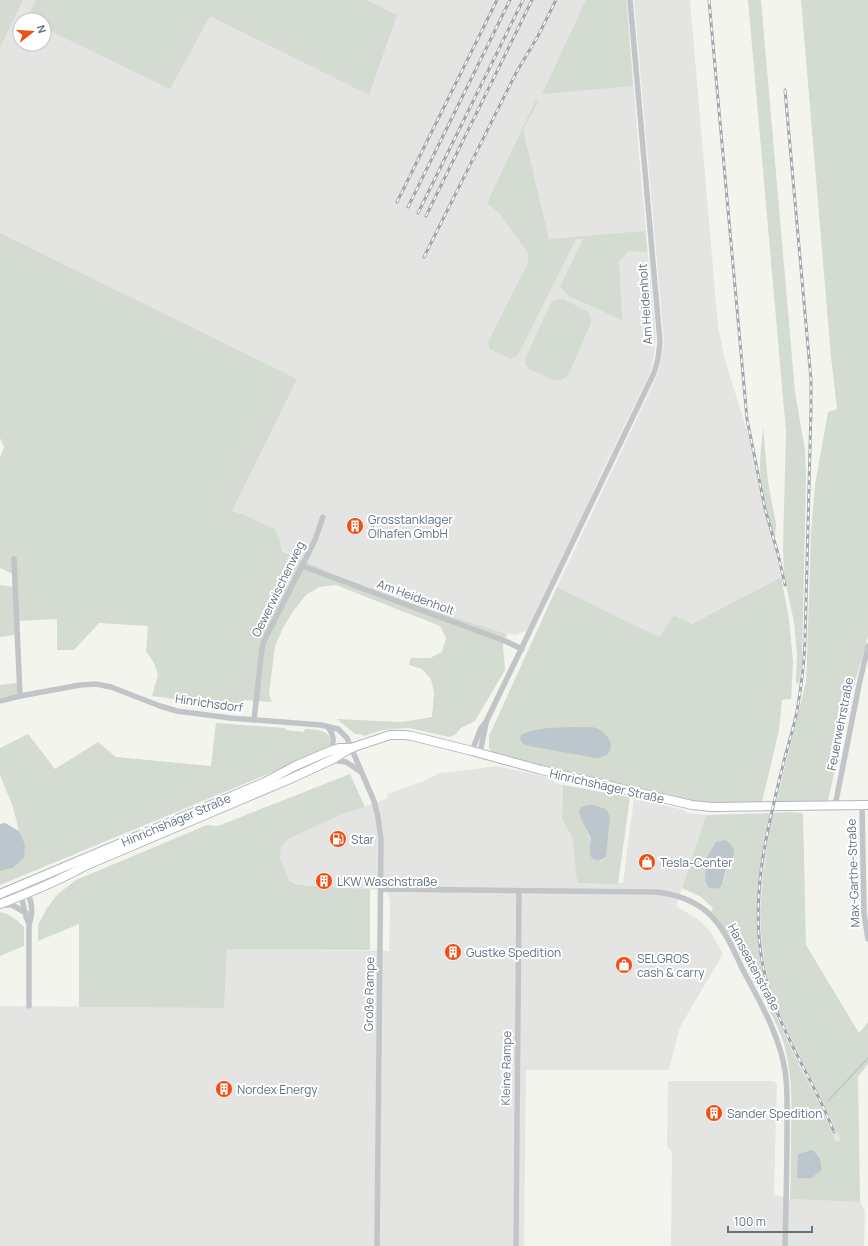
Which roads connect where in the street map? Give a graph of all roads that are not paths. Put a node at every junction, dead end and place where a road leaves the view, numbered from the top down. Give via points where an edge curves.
1 (630, 0) edge
2 (325, 518) dead end
3 (14, 559) dead end
4 (302, 566) junction
5 (868, 646) edge
6 (522, 649) junction
7 (20, 696) junction
8 (0, 701) edge
9 (254, 720) junction
10 (328, 727) junction
11 (352, 748) junction
12 (330, 751) junction
13 (476, 752) junction
14 (331, 760) junction
15 (362, 772) junction
16 (865, 805) edge
17 (835, 806) junction
18 (865, 852) edge
19 (21, 885) junction
20 (381, 889) junction
21 (519, 891) junction
22 (0, 894) edge
23 (25, 894) junction
24 (0, 904) edge
25 (26, 913) junction
26 (30, 924) junction
27 (868, 939) edge
28 (29, 1006) dead end
29 (377, 1246) edge
30 (516, 1246) edge
31 (785, 1246) edge

1 - 6 street, Am Heidenholt via 660,342 658,359
2 - 4 street, Oewerwischenweg
3 - 7 street
4 - 6 street, Am Heidenholt
4 - 9 street, Oewerwischenweg via 262,648
5 - 17 street, Feuerwehrstraße
6 - 13 street, Am Heidenholt via 486,722
7 - 8 street, Hinrichsdorf
7 - 9 street, Hinrichsdorf via 96,684 177,711
9 - 10 street, Hinrichsdorf
10 - 11 street, Hinrichsdorf via 338,729 344,734
10 - 12 street via 334,738
11 - 12 main road, Hinrichshäger Straße
11 - 13 main road, Hinrichshäger Straße via 383,737 398,735 412,736
11 - 14 main road, Hinrichshäger Straße
11 - 15 street, Große Rampe
12 - 19 main road, Hinrichshäger Straße via 265,782
13 - 17 main road, Hinrichshäger Straße via 548,772 692,805
14 - 15 street via 346,762
14 - 23 main road, Hinrichshäger Straße
15 - 20 street, Große Rampe via 374,800 380,826
16 - 17 main road, Hinrichshäger Straße
16 - 18 street, Max-Garthe-Straße
18 - 27 street, Max-Garthe-Straße via 864,913
19 - 22 main road, Hinrichshäger Straße
19 - 23 street
20 - 21 street, Hanseatenstraße
20 - 29 street, Große Rampe
21 - 30 street, Kleine Rampe
21 - 31 street, Hanseatenstraße via 669,893 688,899 716,920 768,1018 782,1056 787,1089
23 - 24 main road, Hinrichshäger Straße
23 - 25 street
23 - 26 street via 32,906
24 - 25 street via 12,905
25 - 26 street
26 - 28 street

